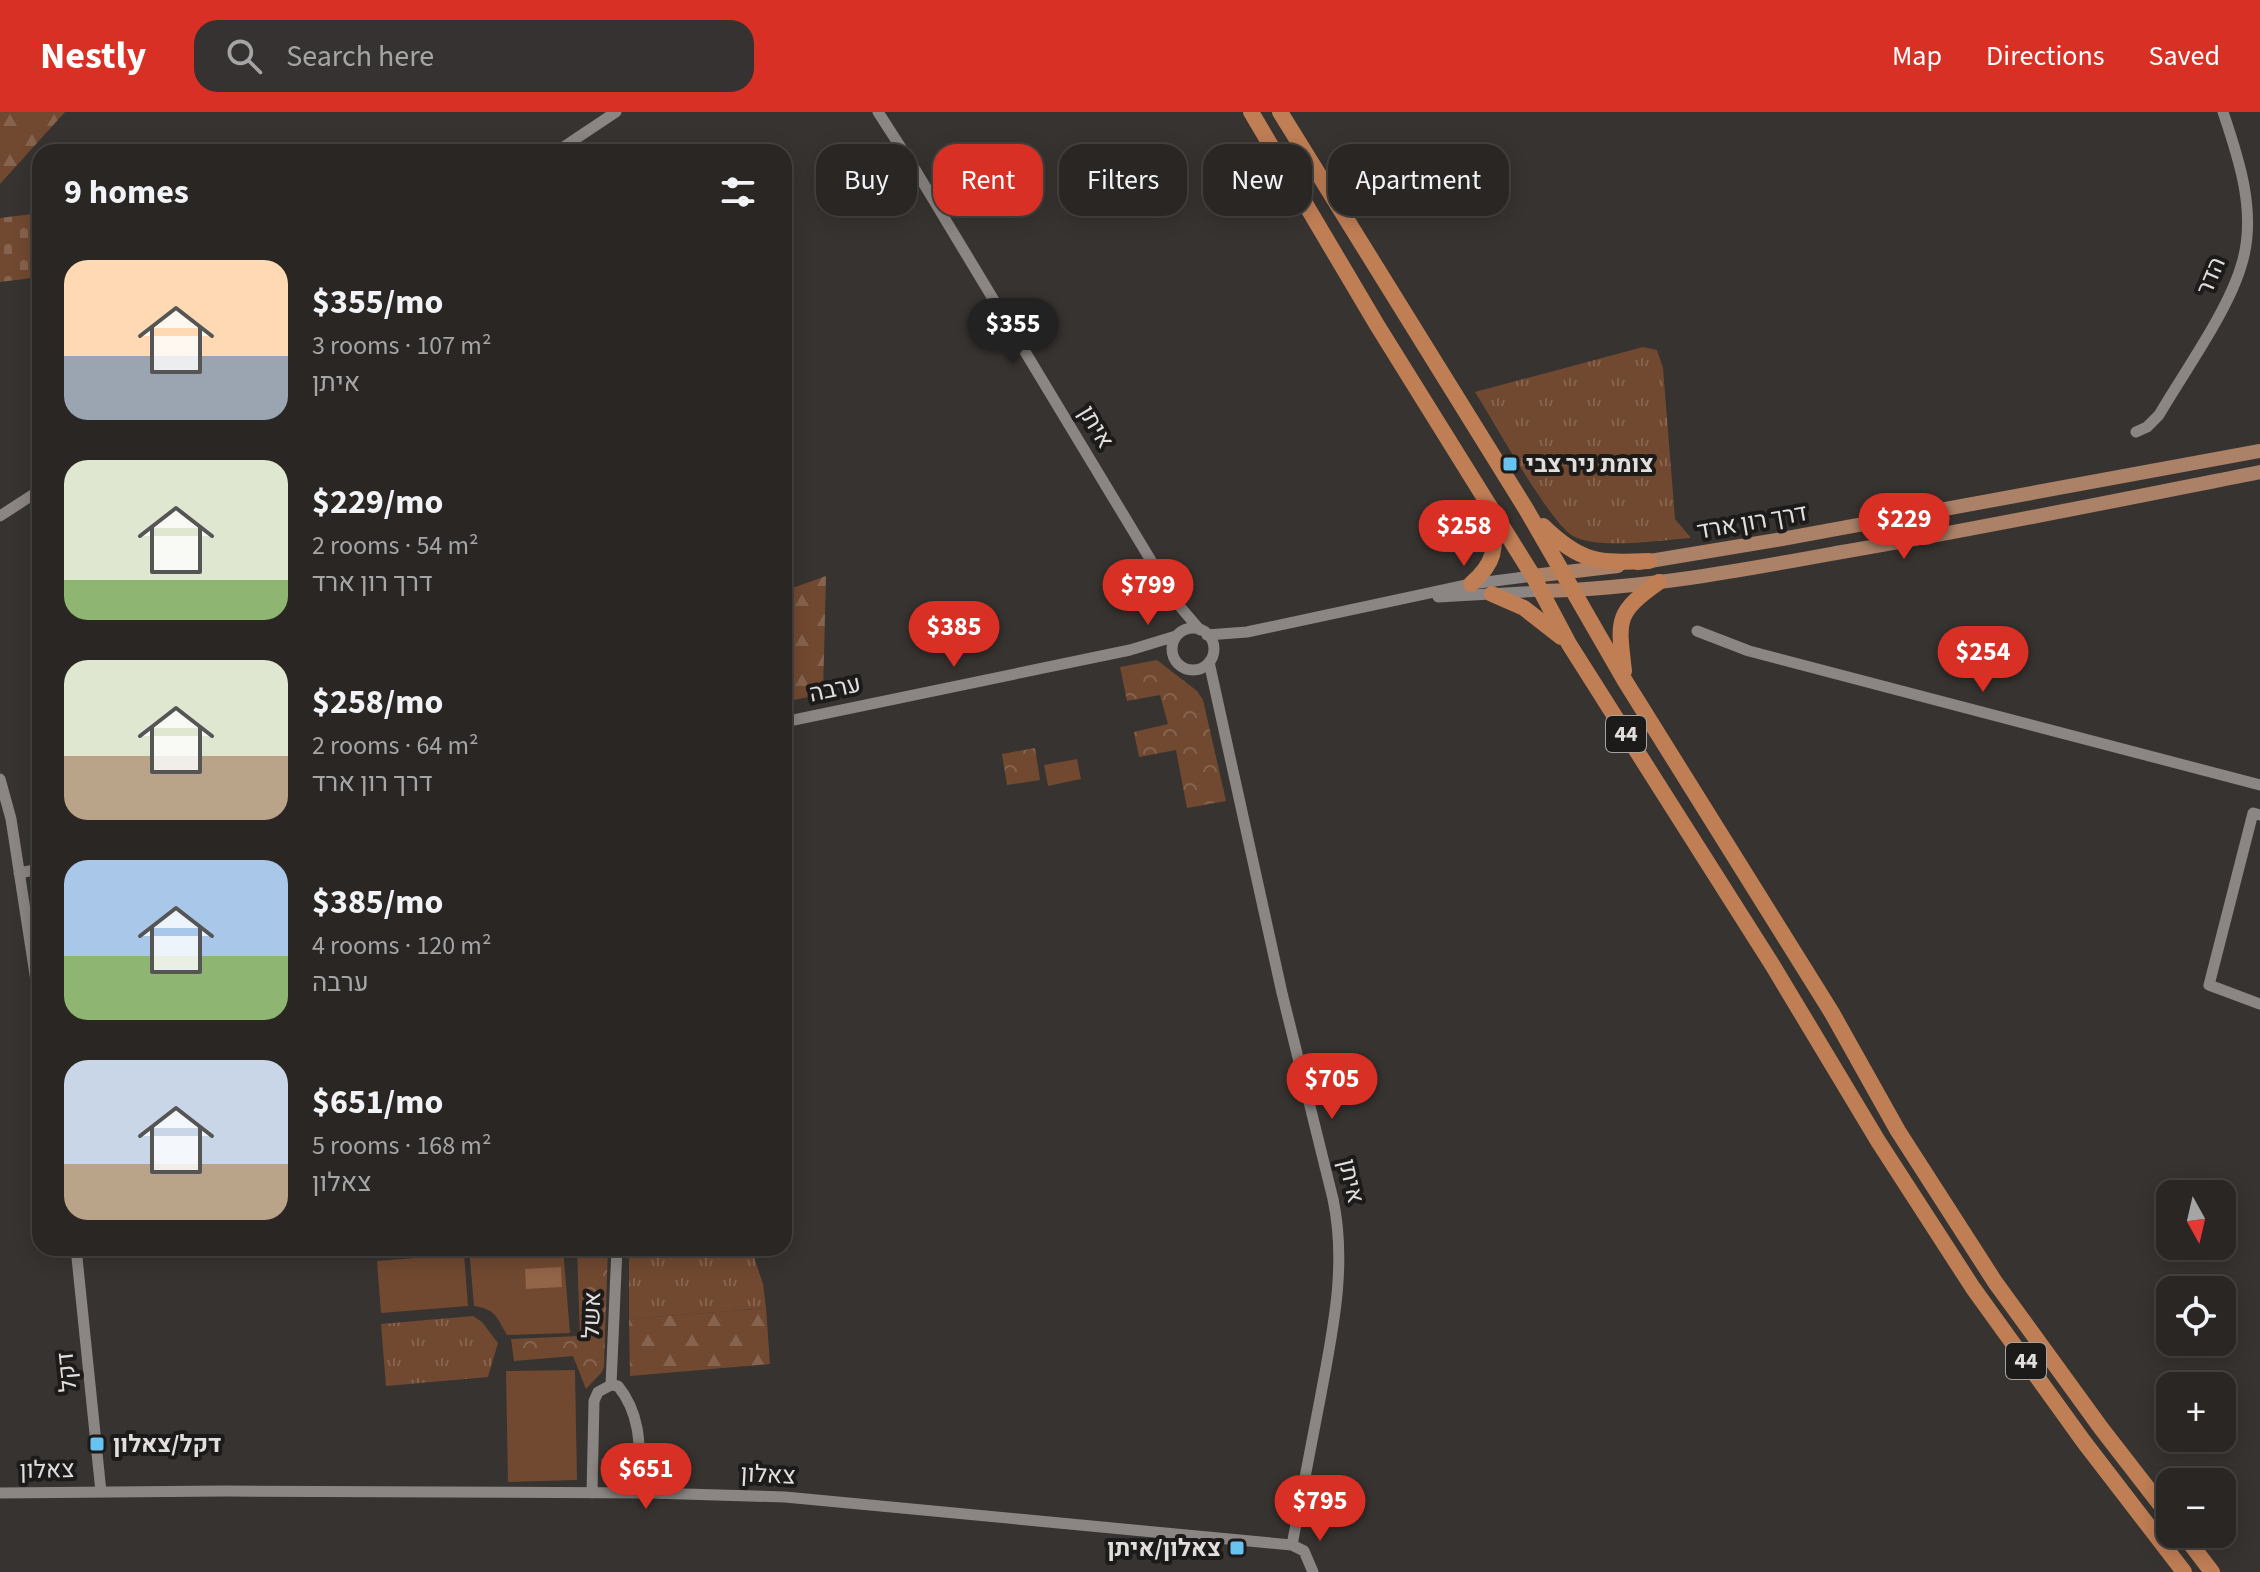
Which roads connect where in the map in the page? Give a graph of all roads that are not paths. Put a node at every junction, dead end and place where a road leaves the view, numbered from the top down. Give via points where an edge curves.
1 (616, 112) edge
2 (878, 112) edge
3 (1251, 112) edge
4 (1280, 112) edge
5 (2223, 112) edge
6 (568, 144) edge
7 (2136, 432) dead end
8 (2260, 451) edge
9 (2260, 472) edge
10 (32, 495) edge
11 (1526, 509) junction
12 (1492, 510) junction
13 (0, 516) edge
14 (1649, 561) junction
15 (1565, 573) junction
16 (1659, 582) junction
17 (1471, 584) junction
18 (1537, 584) junction
19 (1574, 590) junction
20 (1492, 594) junction
21 (1401, 600) junction
22 (1176, 602) junction
23 (1697, 631) dead end
24 (1204, 632) junction
25 (1247, 632) junction
26 (1177, 635) junction
27 (1569, 644) junction
28 (1130, 650) junction
29 (1210, 660) junction
30 (1176, 661) junction
31 (1187, 669) junction
32 (1625, 681) junction
33 (1216, 703) junction
34 (792, 720) edge
35 (0, 779) edge
36 (2260, 785) edge
37 (2260, 815) edge
38 (32, 871) edge
39 (19, 873) junction
40 (32, 956) edge
41 (2260, 1004) edge
42 (77, 1256) edge
43 (617, 1256) edge
44 (611, 1385) junction
45 (101, 1492) junction
46 (0, 1493) edge
47 (592, 1493) junction
48 (640, 1493) junction
49 (2156, 1499) edge
50 (1292, 1545) junction
51 (2194, 1548) edge
52 (1313, 1572) edge
53 (2184, 1572) edge
54 (2212, 1572) edge

1 - 6 street
2 - 22 street, איתן
3 - 12 highway, 44
4 - 11 highway, 44
5 - 7 street, הדר via 2247,211 2243,263 2159,415
8 - 14 main road, דרך רון ארד
9 - 16 main road, דרך רון ארד via 1921,539
10 - 13 street
11 - 14 highway via 1564,547 1592,560
11 - 15 highway, 44
12 - 17 highway via 1494,555
12 - 18 highway, 44
14 - 15 main road, דרך רון ארד
15 - 18 main road, דרך רון ארד
15 - 19 highway, 44
16 - 19 main road, דרך רון ארד
16 - 32 highway via 1628,606 1622,618
17 - 18 street
17 - 21 street
18 - 19 main road, דרך רון ארד
18 - 20 street
18 - 27 highway, 44
19 - 32 highway, 44
20 - 21 street
20 - 27 highway via 1524,608
21 - 25 street
22 - 24 street, איתן
22 - 26 street, איתן
23 - 36 street via 1749,651
24 - 25 street
24 - 26 street via 1188,629
24 - 29 street via 1212,642
25 - 29 street via 1224,644
26 - 28 street, ערבה
26 - 30 street via 1172,650
27 - 53 highway, 44 via 1973,1288
28 - 30 street, ערבה via 1151,650
28 - 34 street, ערבה
29 - 31 street via 1196,670
29 - 33 street, איתן
30 - 31 street
31 - 33 street, איתן
32 - 49 highway, 44 via 1995,1282
33 - 50 street, איתן via 1339,1232 1333,1328
35 - 39 street
37 - 41 street via 2253,813 2209,985
38 - 39 street
39 - 40 street
42 - 45 street, דקל
43 - 44 street, אשל
44 - 47 street, אשל via 594,1401
44 - 48 street via 623,1392 637,1419
45 - 46 street, צאלון
45 - 47 street, צאלון
47 - 48 street, צאלון
48 - 50 street, צאלון via 785,1497
50 - 52 street via 1304,1551
51 - 54 highway

